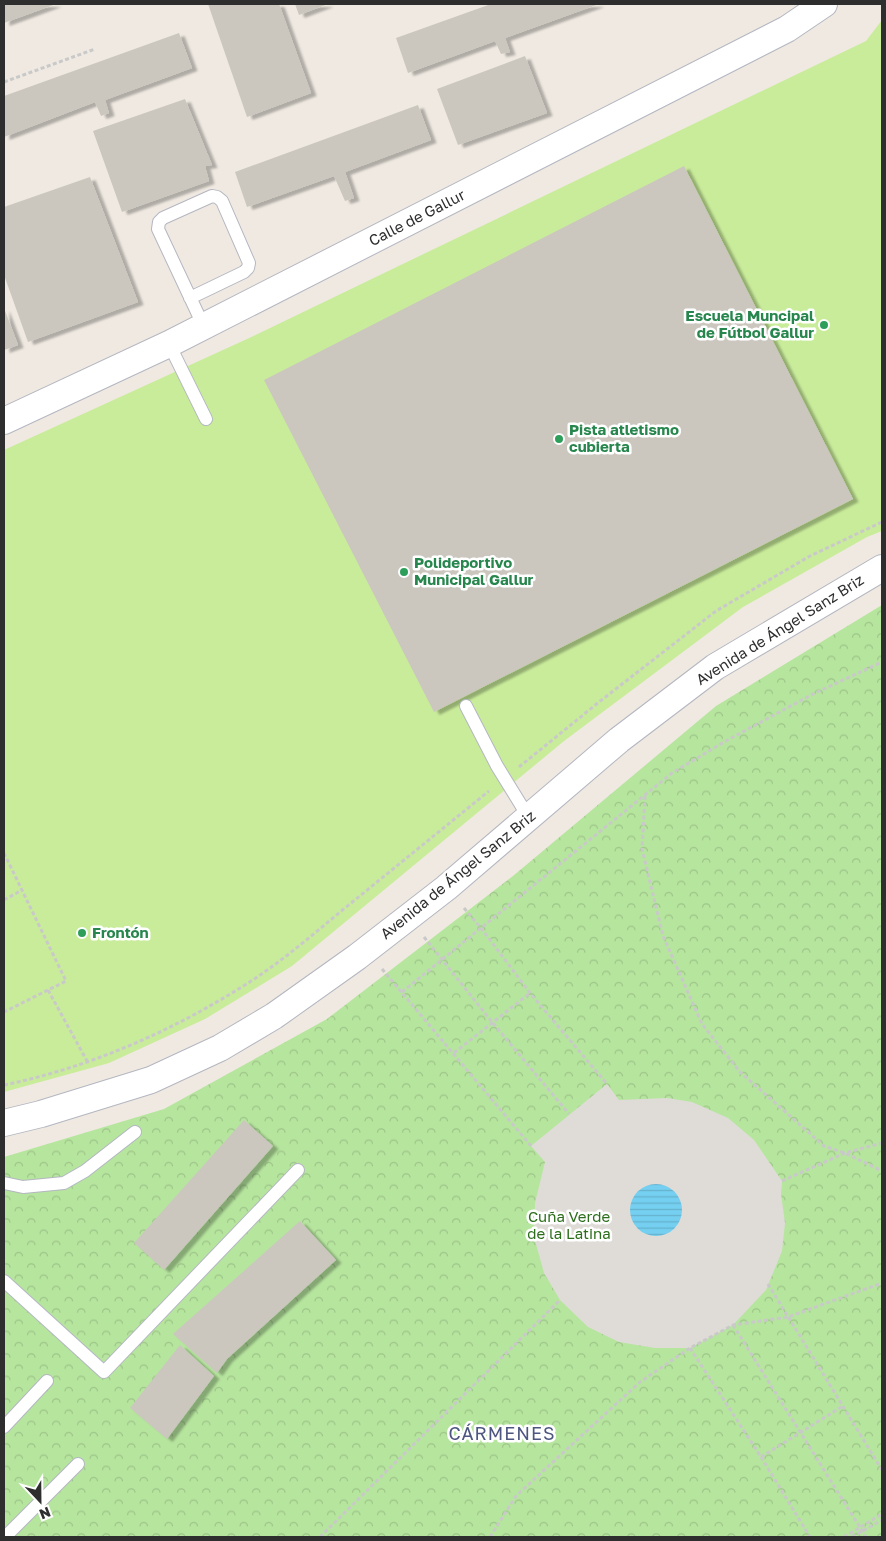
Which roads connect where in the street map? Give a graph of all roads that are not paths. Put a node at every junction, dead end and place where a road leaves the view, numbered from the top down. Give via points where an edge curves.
1 (824, 4) edge
2 (190, 298) junction
3 (204, 327) junction
4 (169, 344) junction
5 (206, 419) dead end
6 (4, 422) edge
7 (882, 568) edge
8 (466, 706) dead end
9 (529, 818) junction
10 (4, 1122) edge
11 (135, 1132) dead end
12 (298, 1170) dead end
13 (4, 1183) edge
14 (4, 1281) edge
15 (47, 1381) dead end
16 (4, 1427) edge
17 (78, 1464) dead end
18 (5, 1537) edge

1 - 3 street, Calle de Gallur via 787,30
2 - 2 lane via 158,229 159,222 212,196 217,197 222,201 248,268
2 - 3 lane
3 - 4 street, Calle de Gallur
4 - 5 lane
4 - 6 street, Calle de Gallur
7 - 9 street, Avenida de Ángel Sanz Briz via 715,667 619,740
8 - 9 lane
9 - 10 street, Avenida de Ángel Sanz Briz via 366,950 274,1016 220,1048 151,1080
11 - 13 lane via 85,1171 64,1183 23,1187
12 - 14 lane via 104,1372
15 - 16 lane
17 - 18 lane

